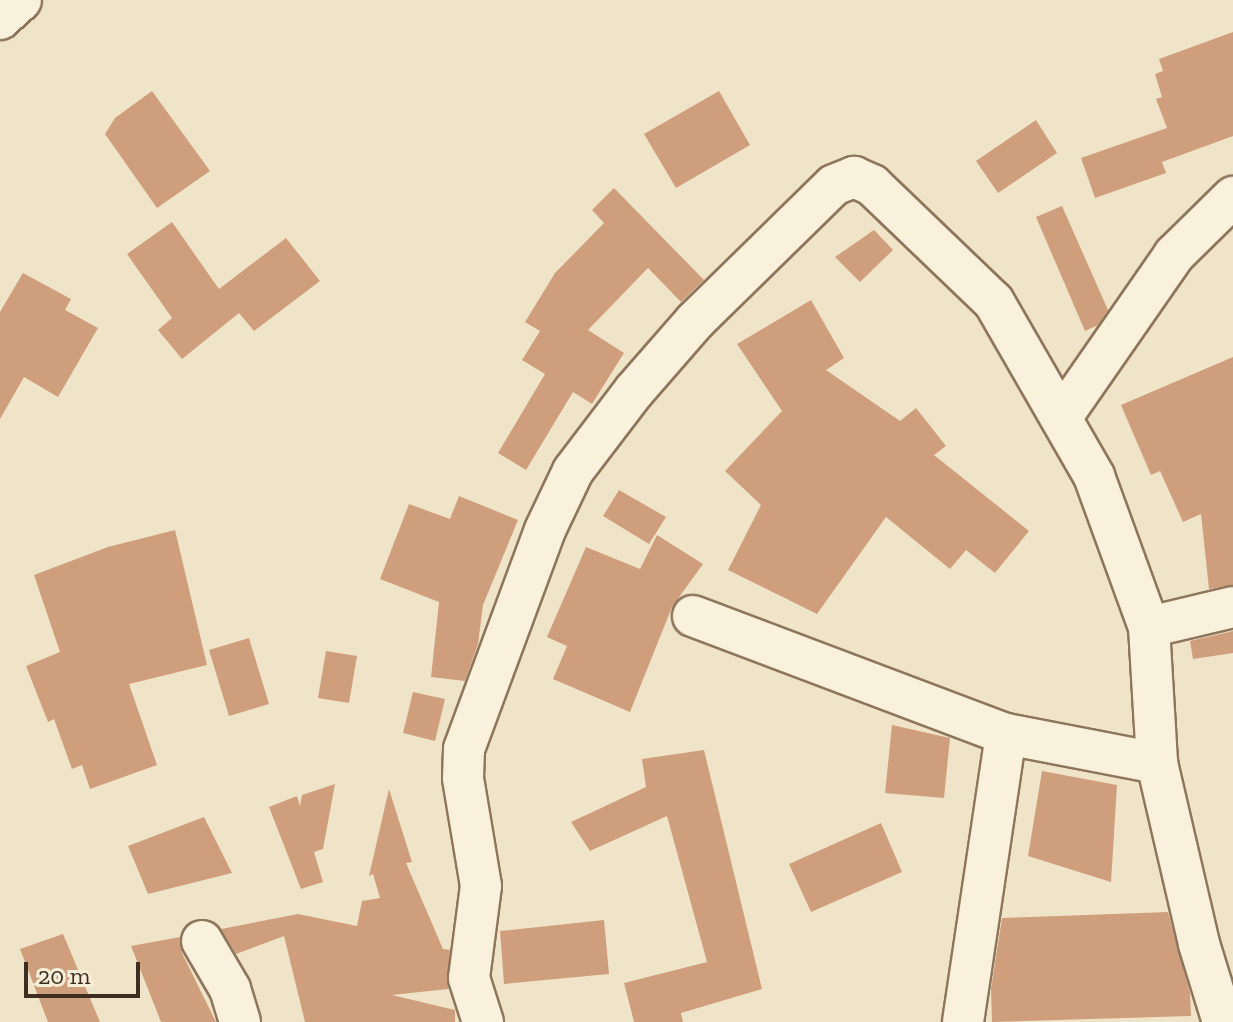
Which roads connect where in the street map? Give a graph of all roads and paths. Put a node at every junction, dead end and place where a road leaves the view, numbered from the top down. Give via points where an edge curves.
1 (21, 0) edge
2 (0, 19) edge
3 (1233, 197) edge
4 (1063, 415) junction
5 (1233, 607) edge
6 (693, 616) dead end
7 (1149, 627) junction
8 (1006, 734) junction
9 (1157, 763) junction
10 (202, 941) dead end
11 (240, 1022) edge
12 (483, 1022) edge
13 (963, 1022) edge
14 (1223, 1022) edge

1 - 2 street
3 - 4 street via 1174,255
4 - 7 street via 1094,476
4 - 12 street via 994,302 861,178 834,185 695,321 573,471 545,530 464,749 463,778 481,886 469,978
5 - 7 street
6 - 8 street
7 - 9 street
8 - 9 street
8 - 13 street
9 - 14 street
10 - 11 street via 230,989

